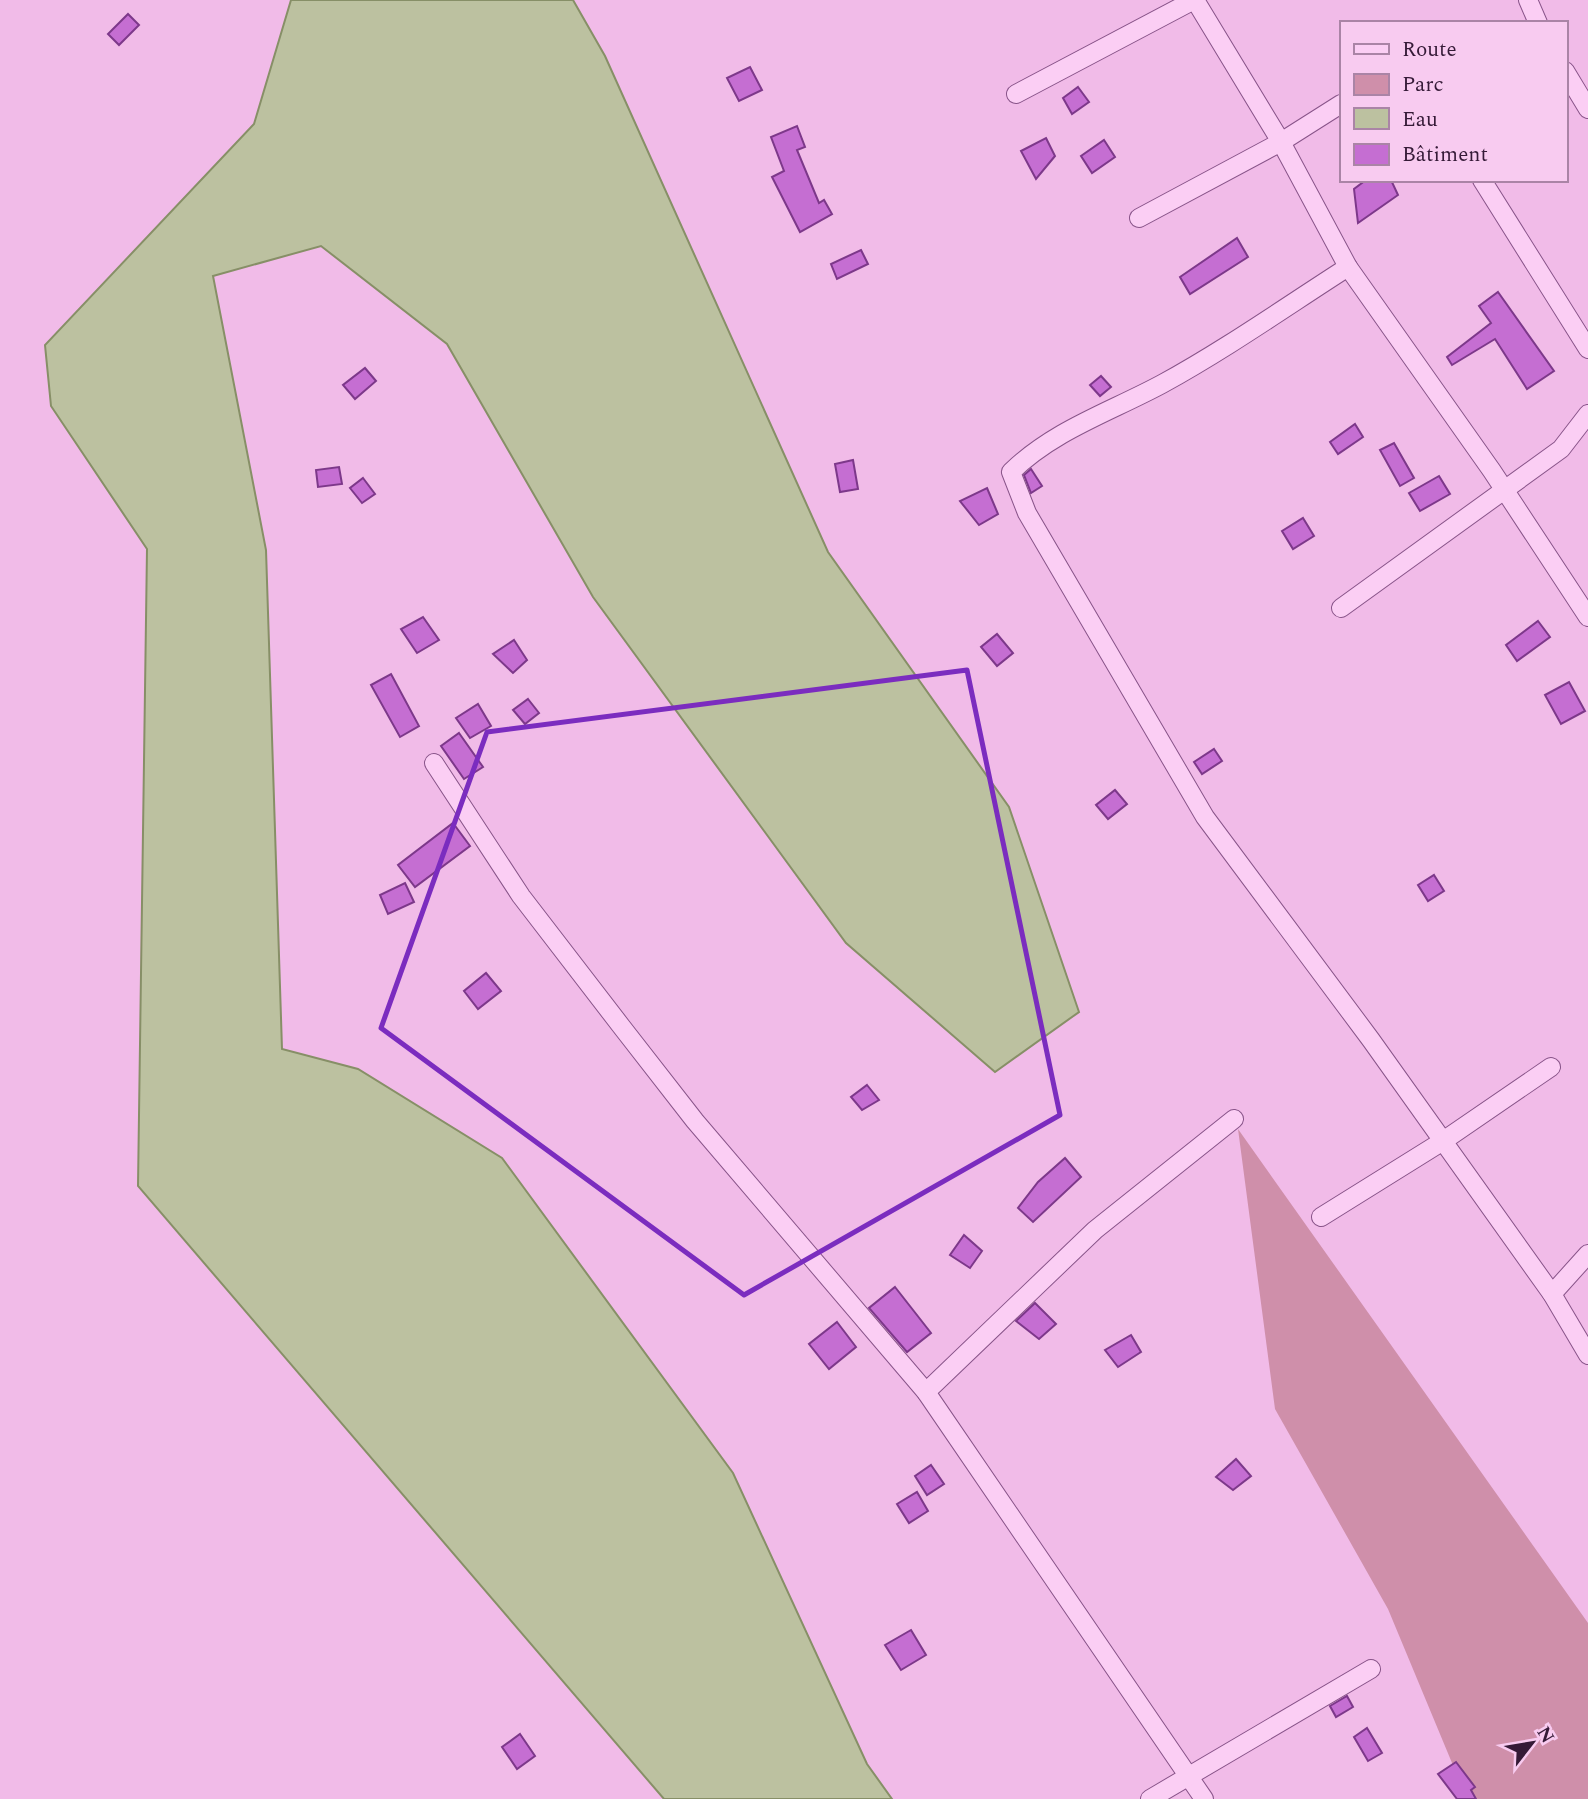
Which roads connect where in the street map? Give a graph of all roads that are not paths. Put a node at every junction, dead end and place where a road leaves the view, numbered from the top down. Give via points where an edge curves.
1 (1194, 0) edge
2 (1528, 0) edge
3 (1537, 21) edge
4 (1567, 74) edge
5 (1016, 93) dead end
6 (1340, 105) edge
7 (1588, 109) edge
8 (1281, 142) junction
9 (1483, 182) edge
10 (1139, 218) dead end
11 (1348, 267) junction
12 (1588, 349) edge
13 (1588, 414) edge
14 (1504, 489) junction
15 (1342, 608) dead end
16 (1588, 617) edge
17 (434, 763) dead end
18 (1551, 1067) dead end
19 (1234, 1119) dead end
20 (1443, 1141) junction
21 (1321, 1217) dead end
22 (1588, 1254) edge
23 (1552, 1294) junction
24 (1588, 1355) edge
25 (926, 1392) junction
26 (1370, 1669) dead end
27 (1189, 1776) junction
28 (1150, 1799) edge
29 (1204, 1799) edge

1 - 5 street
1 - 8 street
2 - 3 street
4 - 7 street
6 - 8 street
8 - 10 street
8 - 11 street
9 - 12 street
11 - 14 street
11 - 20 street via 1163,383 1034,450 1011,472 1027,513 1205,817
13 - 14 street via 1561,449
14 - 15 street
14 - 16 street
17 - 25 street via 521,897 695,1121
18 - 20 street
19 - 25 street via 1096,1230
20 - 21 street
20 - 23 street
22 - 23 street
23 - 24 street
25 - 27 street
26 - 27 street
27 - 28 street
27 - 29 street

